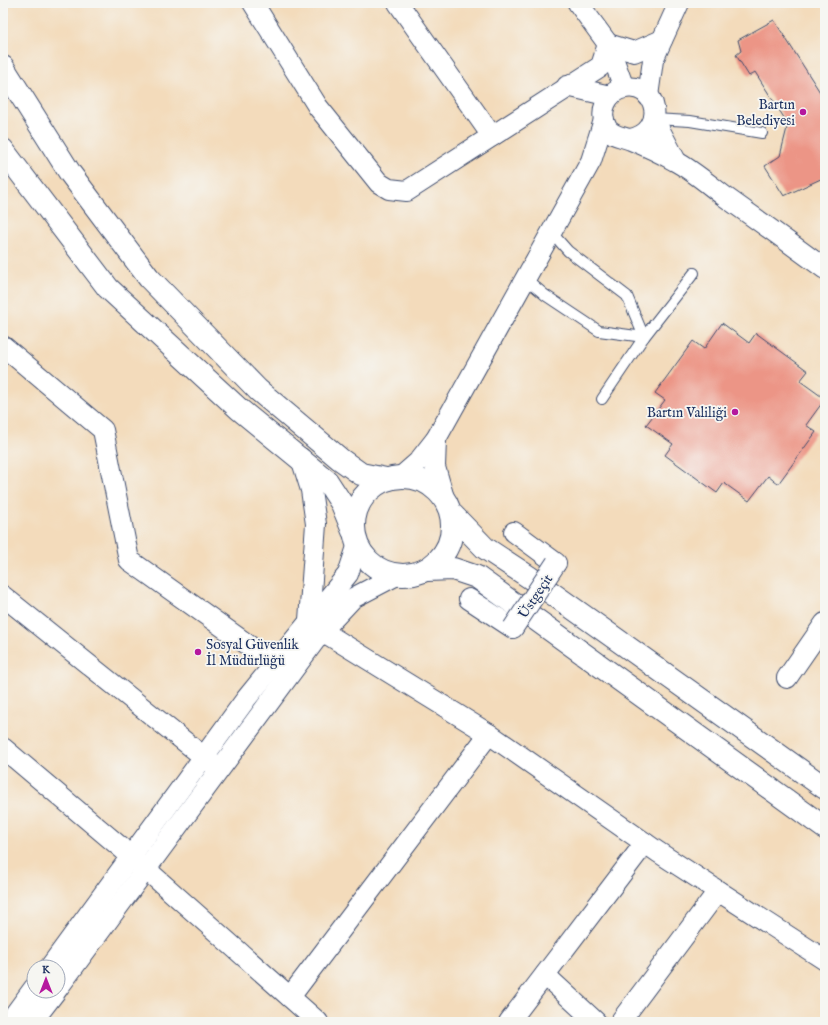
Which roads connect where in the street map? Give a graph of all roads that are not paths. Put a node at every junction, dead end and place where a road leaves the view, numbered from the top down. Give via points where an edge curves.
1 (253, 3) edge
2 (398, 3) edge
3 (578, 3) edge
4 (679, 3) edge
5 (662, 40) junction
6 (608, 44) junction
7 (653, 60) junction
8 (3, 67) edge
9 (567, 86) junction
10 (648, 96) junction
11 (610, 104) junction
12 (654, 119) junction
13 (762, 133) dead end
14 (492, 136) junction
15 (625, 139) junction
16 (3, 150) edge
17 (591, 161) junction
18 (676, 161) junction
19 (552, 233) junction
20 (825, 269) edge
21 (694, 273) dead end
22 (525, 278) junction
23 (644, 337) junction
24 (6, 356) edge
25 (602, 399) dead end
26 (436, 439) junction
27 (301, 458) junction
28 (394, 478) junction
29 (447, 506) junction
30 (514, 532) dead end
31 (355, 539) junction
32 (427, 570) junction
33 (395, 576) junction
34 (3, 596) edge
35 (469, 599) dead end
36 (825, 623) edge
37 (316, 626) junction
38 (275, 664) junction
39 (787, 678) dead end
40 (489, 734) junction
41 (3, 748) edge
42 (204, 756) junction
43 (219, 770) junction
44 (825, 788) edge
45 (825, 828) edge
46 (645, 843) junction
47 (131, 856) junction
48 (146, 870) junction
49 (718, 891) junction
50 (56, 959) edge
51 (825, 960) edge
52 (545, 975) junction
53 (66, 977) edge
54 (290, 997) junction
55 (26, 999) edge
56 (50, 999) edge
57 (9, 1022) edge
58 (32, 1022) edge
59 (318, 1022) edge
60 (509, 1022) edge
61 (596, 1022) edge
62 (620, 1022) edge

1 - 14 street via 318,107 379,183 389,190 407,191
2 - 14 street
3 - 6 street
4 - 5 street
5 - 6 street via 634,52
5 - 7 street
6 - 9 street via 600,66
6 - 11 street via 615,64
7 - 10 street
7 - 11 street
8 - 28 highway via 70,173 149,278 258,390 340,460 361,474
9 - 11 street via 587,90
9 - 14 street
10 - 11 street via 641,90
10 - 12 street via 653,102
11 - 15 street via 608,128
11 - 17 street
12 - 13 lane via 690,121
12 - 15 street via 646,133
12 - 18 street
15 - 17 street
15 - 18 street
16 - 27 highway via 108,288 239,409
17 - 19 street
18 - 20 street
19 - 22 street
19 - 23 lane via 568,251 627,296
21 - 23 lane
22 - 23 lane via 545,295 599,331
22 - 26 street
23 - 25 lane
24 - 38 street via 103,430 129,560
26 - 28 street via 418,462
26 - 29 street via 435,467
27 - 31 highway via 328,481 342,504
27 - 37 street via 311,490 316,524
28 - 29 highway via 418,479 433,487
28 - 31 highway via 371,487 360,500 354,515
29 - 32 highway via 452,530 449,546 440,559
29 - 44 highway via 485,548
30 - 35 street, Üstgeçit, bridge via 556,563 513,628
31 - 33 highway via 368,561 379,570
31 - 37 street via 348,574
32 - 33 highway via 412,575
32 - 45 highway via 453,569 478,577
33 - 37 street via 353,598
34 - 42 street
36 - 39 street
37 - 38 street
37 - 40 street
37 - 43 street
38 - 42 street
40 - 46 street
40 - 54 street
41 - 47 street
42 - 43 street
42 - 47 street
43 - 48 street
46 - 49 street
46 - 52 street
47 - 48 street
47 - 50 street
48 - 53 street
48 - 54 street
49 - 51 street
49 - 62 street
52 - 60 street
52 - 61 street
54 - 59 street
55 - 57 street
56 - 58 street

